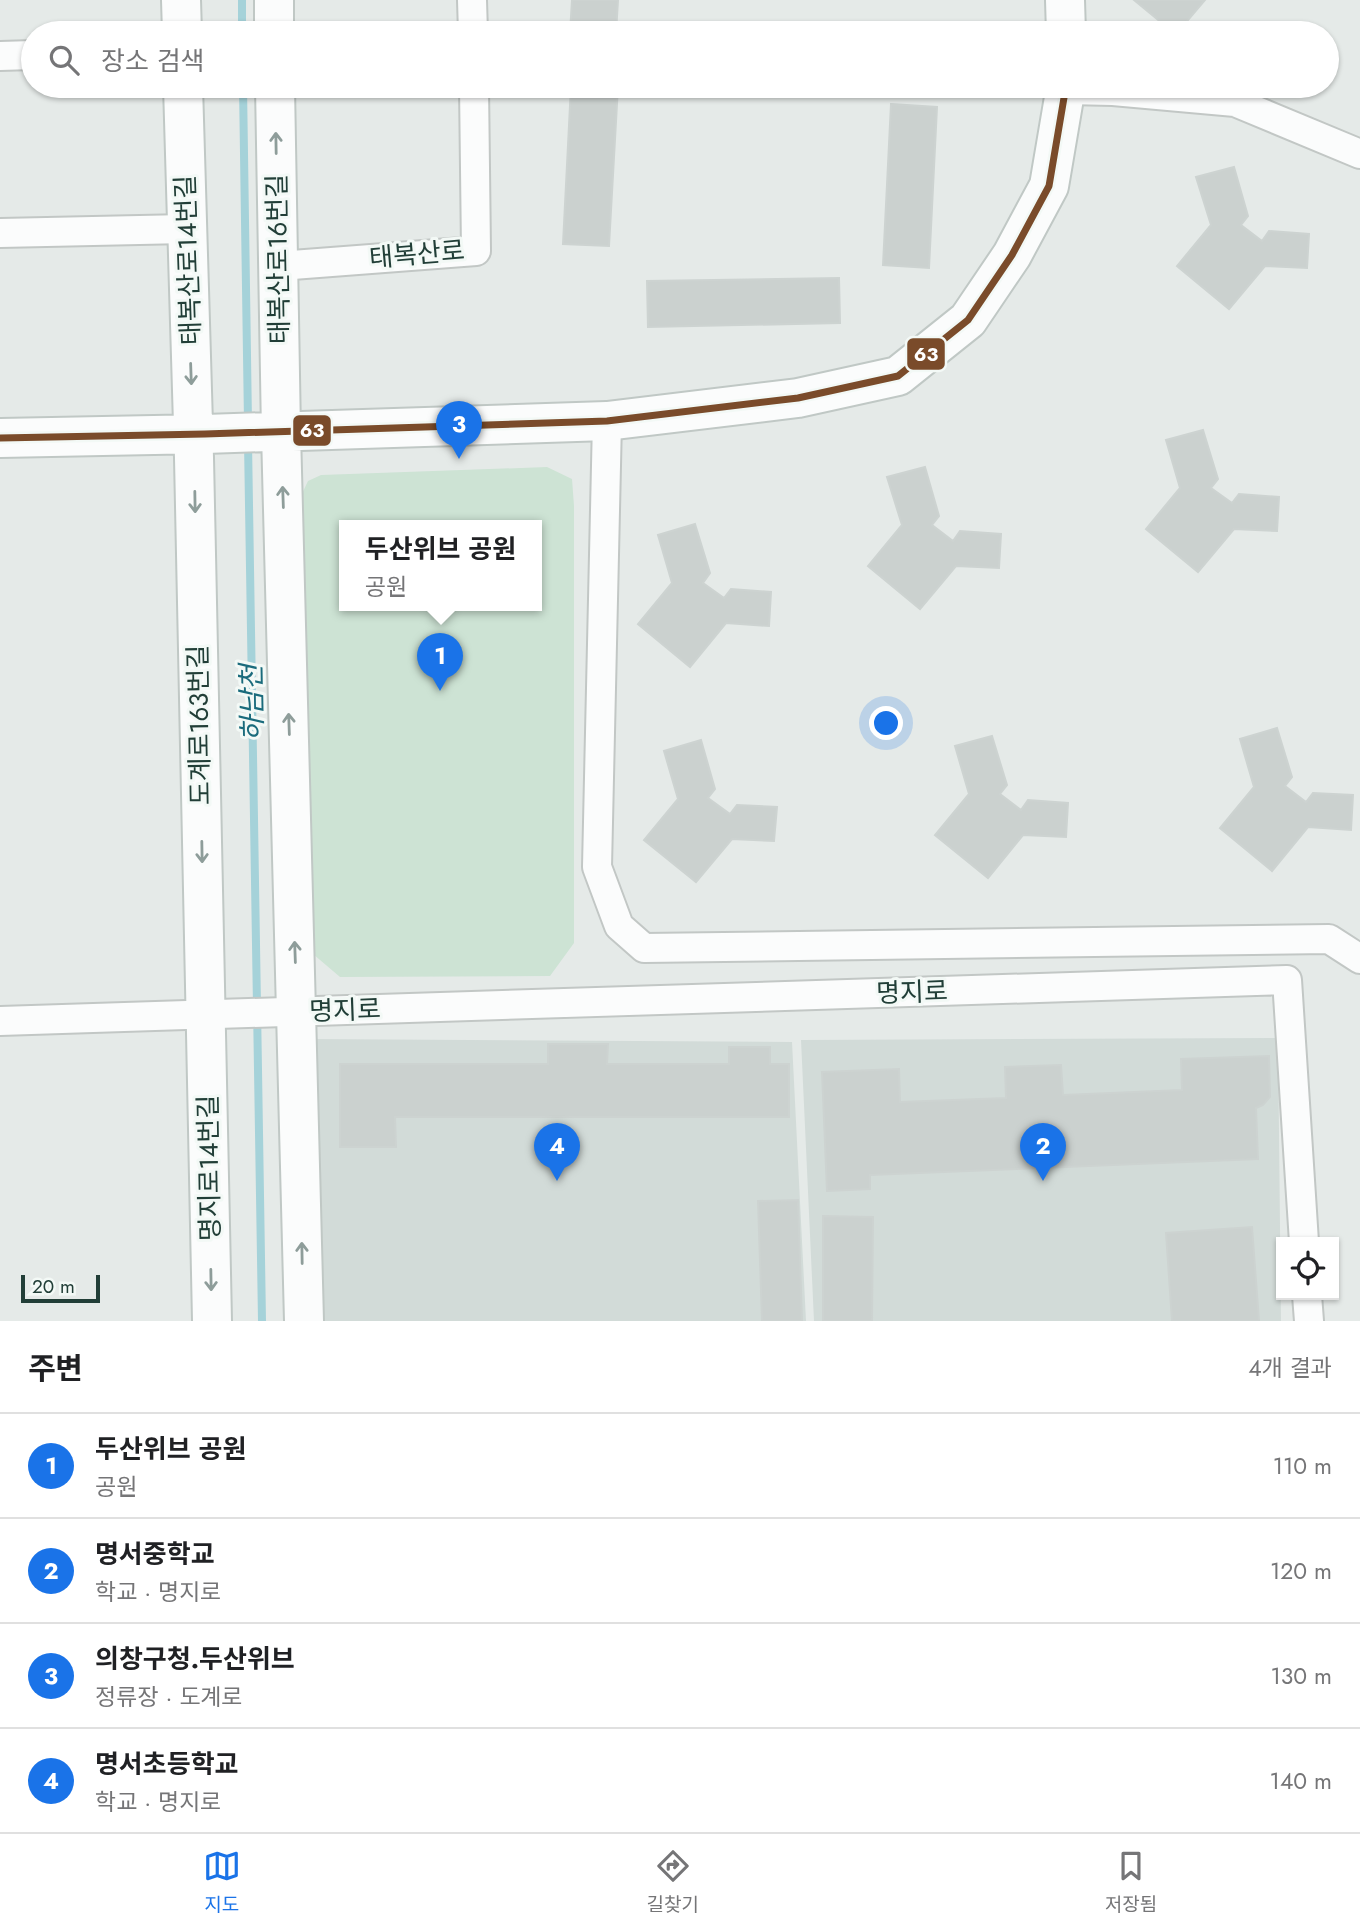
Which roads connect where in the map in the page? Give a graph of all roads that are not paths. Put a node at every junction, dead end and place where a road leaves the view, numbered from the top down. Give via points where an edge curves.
1 (181, 0) edge
2 (274, 0) edge
3 (472, 0) edge
4 (1065, 0) edge
5 (182, 21) edge
6 (274, 21) edge
7 (473, 21) edge
8 (1066, 21) edge
9 (21, 55) edge
10 (0, 56) edge
11 (183, 98) edge
12 (275, 98) edge
13 (474, 98) edge
14 (1065, 98) edge
15 (1191, 98) edge
16 (1360, 154) edge
17 (186, 229) junction
18 (0, 233) edge
19 (279, 266) junction
20 (607, 421) junction
21 (274, 432) junction
22 (199, 434) junction
23 (0, 438) edge
24 (1360, 959) edge
25 (285, 1013) junction
26 (212, 1015) junction
27 (0, 1021) edge
28 (1304, 1237) edge
29 (1307, 1300) edge
30 (212, 1321) edge
31 (304, 1321) edge
32 (1309, 1321) edge

1 - 5 street
2 - 6 street
3 - 7 street
4 - 8 street
9 - 10 street
11 - 17 street, 태복산로14번길
19 -> 12 street, 태복산로16번길
13 - 19 street, 태복산로 via 476,251
14 - 20 street via 1049,186 1012,255 968,320 898,376 798,398
15 - 16 street via 1235,102
17 - 18 street
17 -> 22 street, 태복산로14번길
19 - 21 street, 태복산로16번길
20 - 21 street
20 - 24 street via 597,867 619,926 644,948 1329,939
21 - 22 street
25 -> 21 street, 태복산로16번길
22 - 23 street
22 -> 26 street, 도계로163번길
25 - 26 street
25 - 28 street, 명지로 via 1287,980
31 -> 25 street, 태복산로16번길
26 - 27 street
26 -> 30 street, 명지로14번길
29 - 32 street

